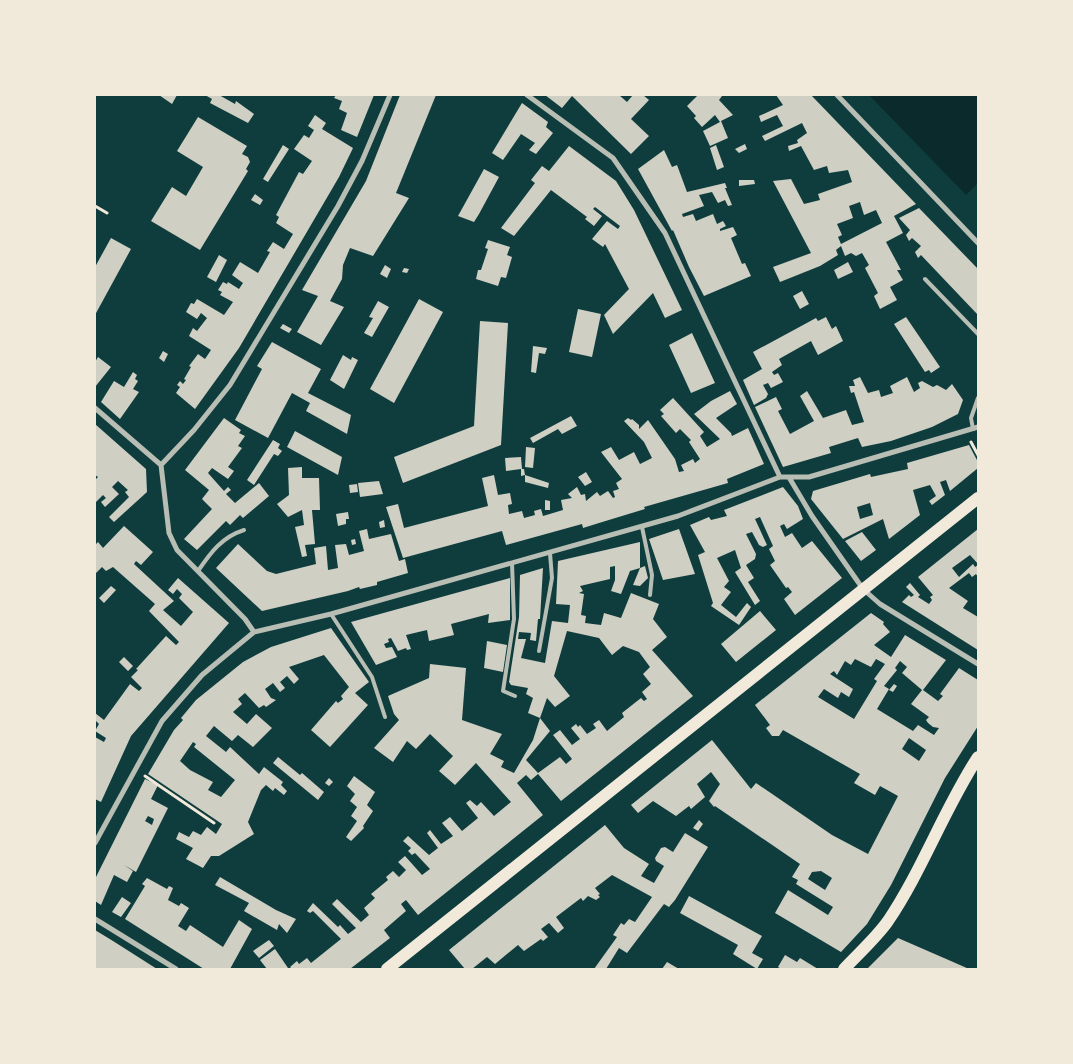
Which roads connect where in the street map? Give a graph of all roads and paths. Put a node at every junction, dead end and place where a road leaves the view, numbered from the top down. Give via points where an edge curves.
1 (390, 95) edge
2 (527, 95) edge
3 (837, 95) edge
4 (95, 206) edge
5 (106, 213) dead end
6 (978, 243) edge
7 (925, 279) dead end
8 (978, 334) edge
9 (978, 398) edge
10 (95, 408) edge
11 (976, 428) edge
12 (161, 465) junction
13 (780, 478) junction
14 (790, 479) junction
15 (978, 498) edge
16 (642, 527) junction
17 (244, 530) dead end
18 (550, 553) junction
19 (512, 564) junction
20 (196, 570) junction
21 (863, 589) junction
22 (650, 595) dead end
23 (331, 614) junction
24 (254, 632) junction
25 (539, 651) dead end
26 (978, 664) edge
27 (515, 696) dead end
28 (385, 716) dead end
29 (978, 757) edge
30 (135, 770) junction
31 (214, 823) dead end
32 (95, 843) edge
33 (95, 919) edge
34 (176, 969) edge
35 (387, 969) edge
36 (844, 969) edge

1 - 12 street via 362,161 338,206 230,385
2 - 13 street via 613,158 665,232
3 - 6 street
4 - 5 path
7 - 8 lane
9 - 11 lane via 971,418
10 - 12 street
11 - 14 street via 809,477
12 - 20 street via 169,533 178,550
13 - 14 street
13 - 16 street
14 - 21 street
15 - 21 main road
16 - 18 street
16 - 22 lane via 652,575
17 - 20 lane via 230,535 214,548
18 - 19 street
18 - 25 lane via 552,578
19 - 23 street
19 - 27 lane via 514,619 502,691
20 - 24 street
21 - 26 street via 880,604
21 - 35 main road
23 - 24 street
23 - 28 lane via 372,677
24 - 30 street via 202,675 162,721
29 - 36 main road via 887,922
30 - 31 path
30 - 32 street
33 - 34 street

